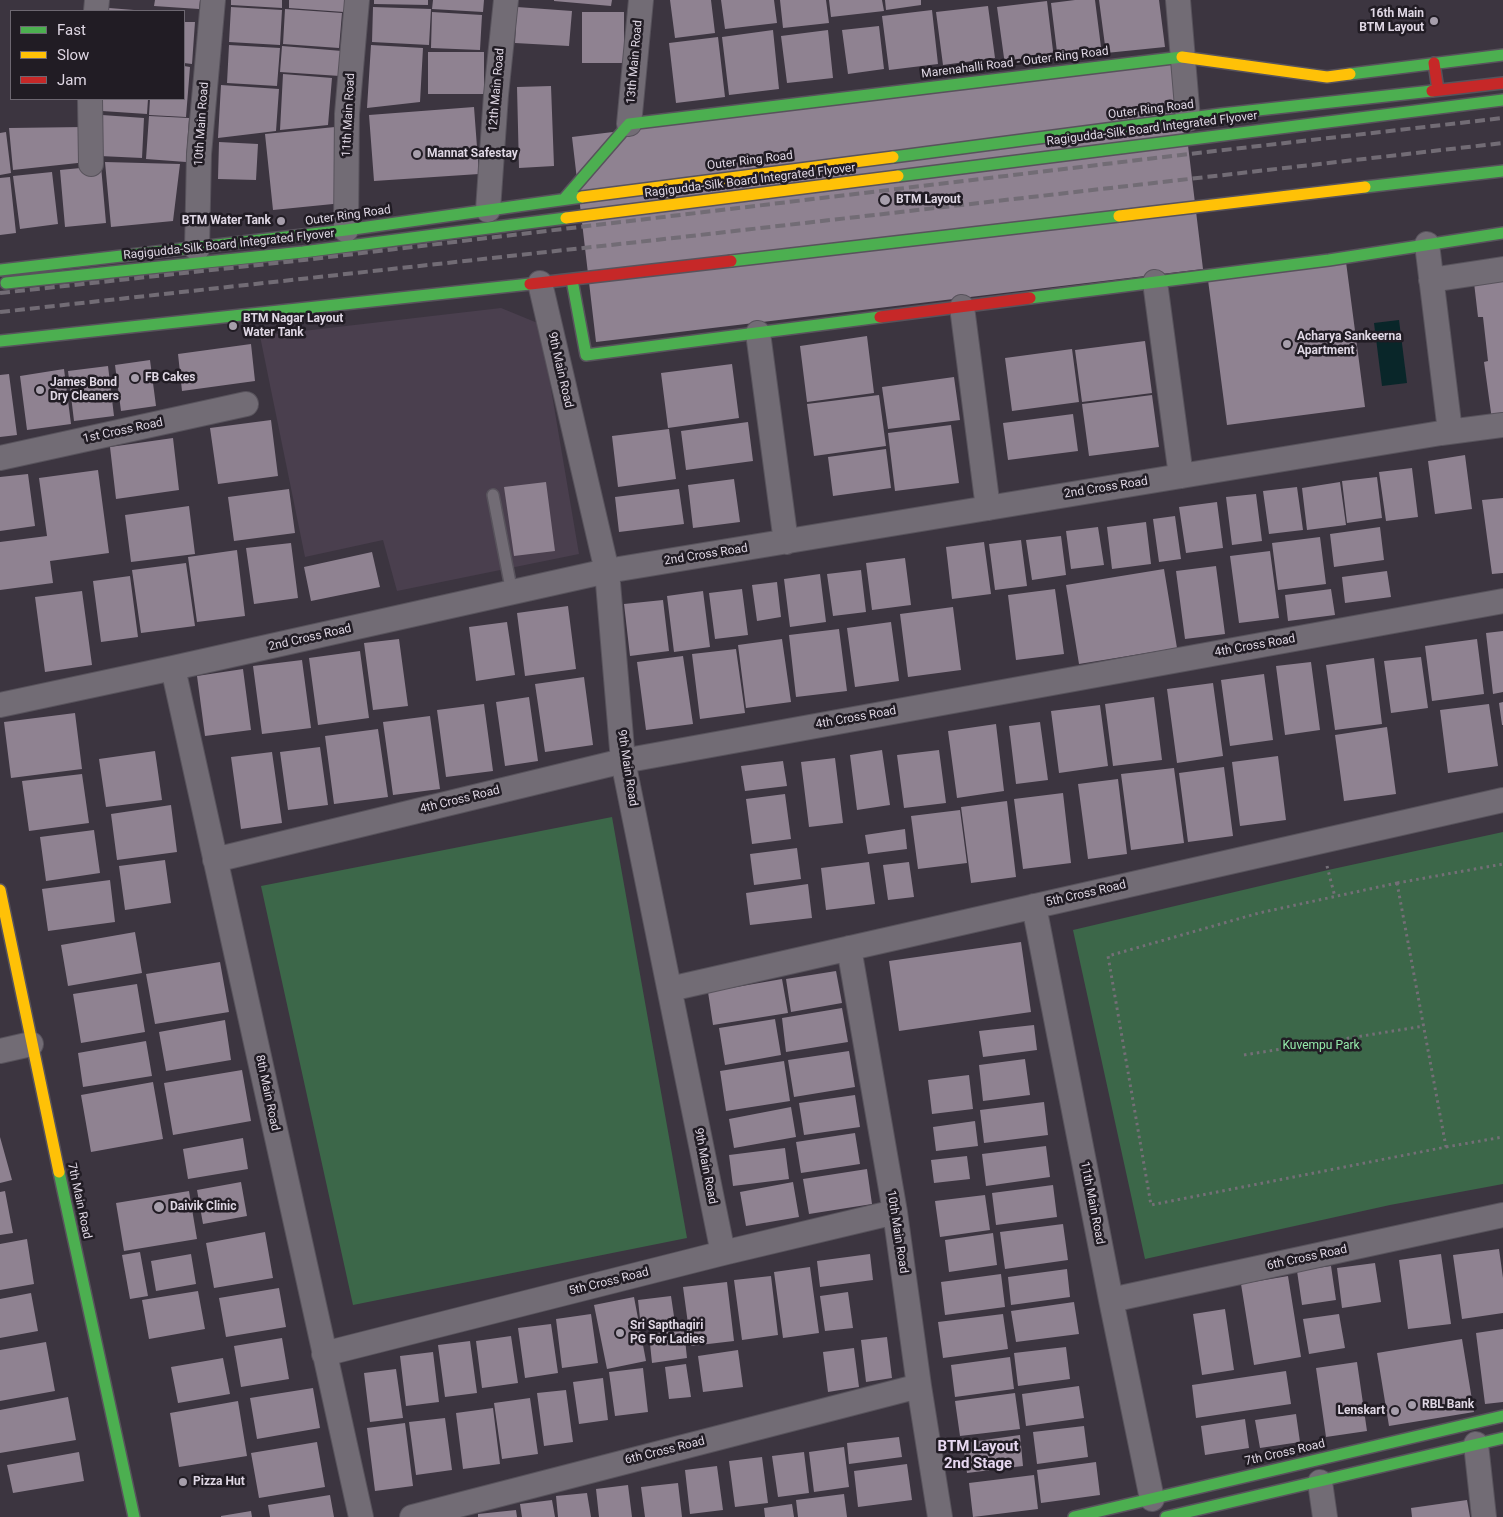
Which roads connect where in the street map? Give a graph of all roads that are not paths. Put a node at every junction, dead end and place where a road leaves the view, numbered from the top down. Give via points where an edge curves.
1 (213, 0) edge
2 (357, 0) edge
3 (506, 0) edge
4 (641, 0) edge
5 (1178, 0) edge
6 (1503, 54) edge
7 (1182, 57) junction
8 (1434, 63) junction
9 (1503, 83) edge
10 (1438, 90) junction
11 (90, 100) edge
12 (1503, 100) edge
13 (1188, 119) junction
14 (630, 124) junction
15 (91, 164) dead end
16 (1503, 171) edge
17 (564, 199) junction
18 (488, 210) junction
19 (346, 230) junction
20 (1503, 233) edge
21 (1427, 244) junction
22 (196, 249) junction
23 (1503, 269) edge
24 (0, 270) edge
25 (572, 280) junction
26 (1431, 280) junction
27 (1155, 282) junction
28 (0, 283) edge
29 (540, 283) junction
30 (384, 288) dead end
31 (962, 307) junction
32 (138, 315) dead end
33 (758, 333) junction
34 (0, 341) edge
35 (246, 404) dead end
36 (1503, 426) edge
37 (1450, 431) junction
38 (0, 458) edge
39 (1181, 476) junction
40 (492, 495) dead end
41 (988, 508) junction
42 (786, 542) junction
43 (608, 571) junction
44 (512, 593) junction
45 (1503, 601) edge
46 (173, 668) junction
47 (0, 705) edge
48 (623, 761) junction
49 (1503, 800) edge
50 (215, 860) junction
51 (0, 890) edge
52 (1034, 906) junction
53 (849, 948) junction
54 (670, 989) junction
55 (31, 1044) junction
56 (0, 1051) edge
57 (895, 1212) junction
58 (1503, 1215) edge
59 (723, 1253) junction
60 (1111, 1300) junction
61 (324, 1354) junction
62 (919, 1386) junction
63 (1503, 1416) edge
64 (1503, 1438) edge
65 (1476, 1444) junction
66 (1320, 1482) junction
67 (1159, 1508) edge
68 (134, 1517) edge
69 (361, 1517) edge
70 (412, 1517) edge
71 (940, 1517) edge
72 (1074, 1517) edge
73 (1326, 1517) edge
74 (1484, 1517) edge

1 - 22 street, 10th Main Road via 199,154
2 - 19 street, 11th Main Road via 347,114
3 - 18 street, 12th Main Road
4 - 14 street, 13th Main Road
5 - 7 street
6 - 8 main road, Marenahalli Road - Outer Ring Road
7 - 8 main road, Marenahalli Road - Outer Ring Road via 1326,78
7 - 13 street
7 - 14 main road, Marenahalli Road - Outer Ring Road
8 - 10 main road
9 - 10 main road, Outer Ring Road
10 - 13 main road, Outer Ring Road
11 - 15 street
12 - 28 main road, Ragigudda-Silk Board Integrated Flyover via 303,252
13 - 17 main road, Outer Ring Road
14 - 17 main road
16 - 25 main road
17 - 18 main road, Outer Ring Road
18 - 19 main road, Outer Ring Road
19 - 22 main road, Outer Ring Road
20 - 21 main road
21 - 26 street
21 - 27 main road
22 - 24 main road, Outer Ring Road
23 - 26 street
25 - 29 main road
25 - 33 main road via 586,355
26 - 37 street
27 - 31 main road
27 - 39 street
29 - 34 main road
29 - 43 street, 9th Main Road
30 - 32 main road
31 - 33 main road
31 - 41 street
33 - 42 street
35 - 38 street, 1st Cross Road
36 - 37 street, 2nd Cross Road
37 - 39 street, 2nd Cross Road
39 - 41 street, 2nd Cross Road
40 - 44 lane
41 - 42 street, 2nd Cross Road
42 - 43 street, 2nd Cross Road
43 - 44 street, 2nd Cross Road
43 - 48 street, 9th Main Road
44 - 46 street, 2nd Cross Road
45 - 48 street, 4th Cross Road
46 - 47 street, 2nd Cross Road
46 - 50 street, 8th Main Road
48 - 50 street, 4th Cross Road
48 - 54 street, 9th Main Road
49 - 52 street, 5th Cross Road
50 - 61 street, 8th Main Road
51 - 55 main road, 7th Main Road
52 - 53 street, 5th Cross Road
52 - 60 street, 11th Main Road
53 - 54 street, 5th Cross Road
53 - 57 street, 10th Main Road
54 - 59 street, 9th Main Road
55 - 56 street
55 - 68 main road, 7th Main Road
57 - 59 street, 5th Cross Road
57 - 62 street, 10th Main Road
58 - 60 street, 6th Cross Road
59 - 61 street, 5th Cross Road
60 - 67 street, 11th Main Road
61 - 69 street, 8th Main Road
62 - 70 street, 6th Cross Road
62 - 71 street, 10th Main Road
63 - 67 main road, 7th Cross Road
64 - 65 main road, 7th Cross Road
65 - 66 main road, 7th Cross Road
65 - 74 street
66 - 67 main road, 7th Cross Road
66 - 73 street
67 - 72 main road, 7th Cross Road

